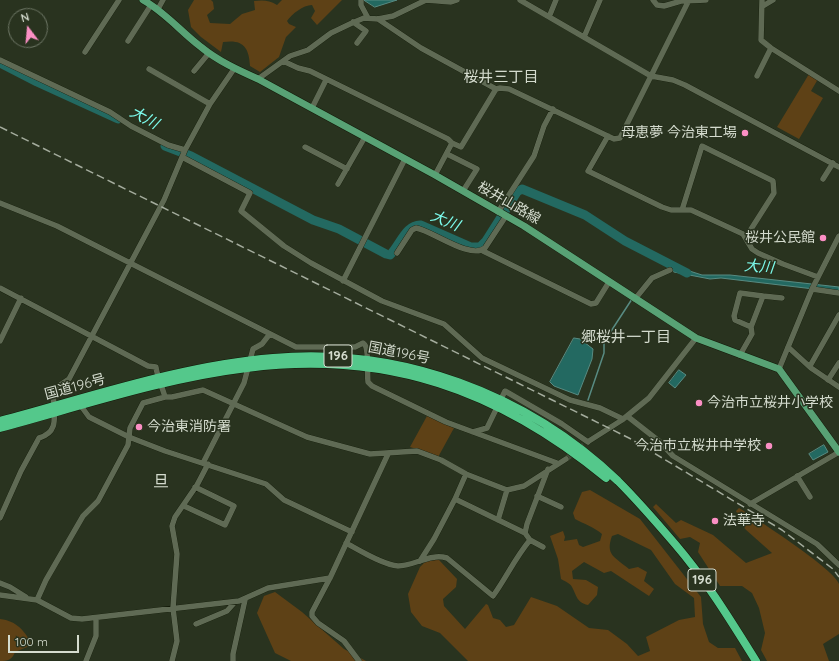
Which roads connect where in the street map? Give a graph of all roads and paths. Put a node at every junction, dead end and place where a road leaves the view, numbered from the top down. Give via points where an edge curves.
1 (119, 0) edge
2 (143, 0) edge
3 (163, 0) edge
4 (361, 0) edge
5 (457, 0) edge
6 (520, 0) edge
7 (556, 0) edge
8 (600, 0) edge
9 (653, 0) edge
10 (706, 0) edge
11 (773, 0) edge
12 (688, 2) junction
13 (763, 3) edge
14 (151, 5) junction
15 (158, 9) junction
16 (549, 17) junction
17 (368, 18) junction
18 (378, 19) junction
19 (353, 22) junction
20 (584, 37) junction
21 (128, 41) dead end
22 (357, 43) dead end
23 (771, 48) junction
24 (85, 52) dead end
25 (209, 53) junction
26 (0, 60) edge
27 (283, 61) junction
28 (234, 68) junction
29 (149, 69) dead end
30 (194, 71) dead end
31 (651, 76) junction
32 (756, 76) dead end
33 (258, 79) junction
34 (326, 80) junction
35 (496, 89) junction
36 (839, 91) edge
37 (210, 104) junction
38 (312, 108) junction
39 (553, 109) junction
40 (608, 136) junction
41 (365, 137) junction
42 (452, 143) junction
43 (305, 147) dead end
44 (185, 150) junction
45 (447, 154) junction
46 (182, 157) junction
47 (405, 159) junction
48 (833, 163) junction
49 (839, 167) edge
50 (347, 169) junction
51 (435, 175) junction
52 (823, 179) dead end
53 (338, 184) dead end
54 (463, 191) junction
55 (0, 203) edge
56 (682, 210) junction
57 (498, 212) junction
58 (506, 216) junction
59 (839, 236) edge
60 (746, 237) junction
61 (482, 250) junction
62 (397, 253) dead end
63 (130, 263) junction
64 (670, 270) dead end
65 (818, 276) junction
66 (343, 281) junction
67 (609, 282) junction
68 (0, 288) edge
69 (812, 289) junction
70 (839, 293) edge
71 (763, 296) junction
72 (21, 298) junction
73 (782, 298) dead end
74 (635, 299) junction
75 (839, 315) edge
76 (751, 327) junction
77 (270, 335) junction
78 (92, 336) junction
79 (696, 338) junction
80 (0, 341) edge
81 (788, 347) junction
82 (740, 355) junction
83 (366, 363) junction
84 (839, 363) edge
85 (248, 364) junction
86 (810, 366) junction
87 (779, 369) junction
88 (828, 380) junction
89 (161, 381) junction
90 (839, 387) edge
91 (165, 397) junction
92 (498, 402) junction
93 (234, 404) junction
94 (81, 406) junction
95 (55, 410) junction
96 (625, 418) junction
97 (0, 421) edge
98 (0, 428) edge
99 (473, 432) junction
100 (129, 436) junction
101 (839, 452) edge
102 (388, 454) junction
103 (566, 459) tunnel mouth
104 (206, 463) junction
105 (557, 463) junction
106 (548, 469) junction
107 (466, 474) junction
108 (797, 476) junction
109 (195, 487) junction
110 (507, 490) junction
111 (537, 496) junction
112 (810, 497) dead end
113 (455, 499) junction
114 (750, 504) junction
115 (184, 506) junction
116 (561, 507) dead end
117 (0, 518) edge
118 (498, 520) junction
119 (352, 532) junction
120 (525, 533) junction
121 (530, 540) junction
122 (346, 543) junction
123 (543, 547) dead end
124 (419, 561) junction
125 (839, 565) edge
126 (330, 578) junction
127 (0, 583) edge
128 (0, 595) edge
129 (27, 599) junction
130 (37, 600) junction
131 (245, 600) junction
132 (235, 602) junction
133 (173, 608) junction
134 (96, 618) junction
135 (196, 624) dead end
136 (86, 661) edge
137 (172, 661) edge
138 (233, 661) edge
139 (359, 661) edge
140 (756, 661) edge

1 - 24 street
2 - 14 main road, 桜井山路線
3 - 15 street
4 - 17 street
5 - 18 street via 422,1 399,14
6 - 16 street
7 - 16 street
8 - 20 street
9 - 12 street via 657,5 664,6
10 - 12 street
11 - 13 street
12 - 31 street
13 - 23 street via 761,40
14 - 15 main road, 桜井山路線
14 - 21 street
15 - 25 main road, 桜井山路線
16 - 20 street
17 - 18 street
17 - 19 street
18 - 35 street via 421,48
19 - 22 street via 366,30
19 - 27 street via 331,33 308,50
20 - 31 street
23 - 32 street
23 - 36 street
25 - 28 main road, 桜井山路線
25 - 30 street
26 - 44 street via 110,112 168,145
27 - 33 street
27 - 34 street
28 - 33 main road, 桜井山路線
28 - 37 street
29 - 37 street
31 - 40 street via 623,135 614,139
31 - 48 street via 685,85
33 - 38 main road, 桜井山路線
34 - 38 street
34 - 42 street
35 - 39 street via 508,89
35 - 42 street via 461,147
37 - 44 street
38 - 41 main road, 桜井山路線
39 - 40 street
39 - 57 street via 534,156
40 - 56 street via 588,172 662,207
41 - 47 main road, 桜井山路線
41 - 50 street
42 - 45 street
43 - 50 street
44 - 46 street
45 - 51 street
45 - 54 street via 477,169
46 - 63 street via 164,200
46 - 66 street via 250,193 241,211 284,246
47 - 51 main road, 桜井山路線
47 - 66 street
48 - 49 street
48 - 52 street
50 - 53 street
51 - 54 main road, 桜井山路線
54 - 57 main road, 桜井山路線
55 - 63 street via 57,226
56 - 60 street via 691,210
56 - 60 street via 702,146 773,181 774,193
57 - 58 main road, 桜井山路線
58 - 61 street
58 - 67 main road, 桜井山路線
59 - 65 street
60 - 65 street via 752,249 758,253
61 - 62 street via 469,251 416,228
61 - 67 street via 592,304 596,303
63 - 77 street
63 - 78 street
64 - 74 street via 652,278
65 - 69 street
66 - 96 street via 382,301 439,321 482,358 570,400
67 - 74 main road, 桜井山路線
68 - 72 street
69 - 70 street
69 - 81 street
71 - 73 street
71 - 76 street
71 - 76 street via 740,293 735,320
72 - 78 street
72 - 80 street
74 - 79 main road, 桜井山路線
75 - 86 street
76 - 82 street via 752,334
77 - 83 street via 296,348 355,347 363,343 367,347
77 - 85 street via 253,349
78 - 89 street via 148,366 156,367
78 - 95 street via 69,379 54,392
79 - 82 main road, 桜井山路線
79 - 96 street via 649,398
81 - 86 street
81 - 87 street
82 - 87 main road, 桜井山路線
83 - 85 highway, 国道196号 / 196
83 - 92 highway, 国道196号 / 196
83 - 99 street via 368,382 372,386
84 - 88 street
85 - 89 highway, 国道196号 / 196
85 - 93 street via 244,383
86 - 88 street
87 - 101 main road
88 - 90 street
89 - 91 street
89 - 94 highway, 国道196号 / 196
89 - 95 highway, 国道196号 / 196
91 - 93 street via 202,390
91 - 100 street via 144,403 130,428
92 - 96 street via 505,391 589,442
92 - 99 street via 487,428
92 - 140 highway, 国道196号 / 196 via 600,472 639,505 676,545
93 - 102 street via 331,445 370,454
93 - 104 street
94 - 95 highway, 国道196号 / 196
94 - 100 street via 89,417
95 - 97 highway, 国道196号 / 196
95 - 98 highway, 国道196号 / 196
95 - 117 street via 51,431 39,438
96 - 114 street via 659,441 673,456
99 - 105 street
100 - 104 street via 165,451
100 - 130 street via 128,445 98,501 83,516
101 - 108 street
102 - 107 street via 402,450 417,451
102 - 119 street
103 - 105 street
104 - 109 street
104 - 119 street via 266,484 284,500
105 - 106 street
106 - 110 street via 524,486
106 - 111 street
107 - 110 street
107 - 113 street
108 - 112 street
108 - 114 street
109 - 115 street
109 - 115 street via 234,506 225,525
110 - 118 street
111 - 116 street
111 - 120 street
113 - 118 street
113 - 124 street
114 - 125 street via 818,544
115 - 133 street via 175,517 172,526 177,554
118 - 120 street
119 - 122 street
120 - 121 street
121 - 123 street
121 - 124 street via 517,556 493,596 446,558 440,556
122 - 124 street via 388,564 398,566
122 - 126 street
126 - 131 street via 268,588
126 - 139 street via 312,616 344,641
127 - 129 street
128 - 129 street
129 - 130 street
130 - 134 street via 71,618
131 - 132 street
131 - 138 street
132 - 133 street
132 - 135 street via 227,611
133 - 134 street
133 - 137 street via 177,641
134 - 136 street via 96,636

